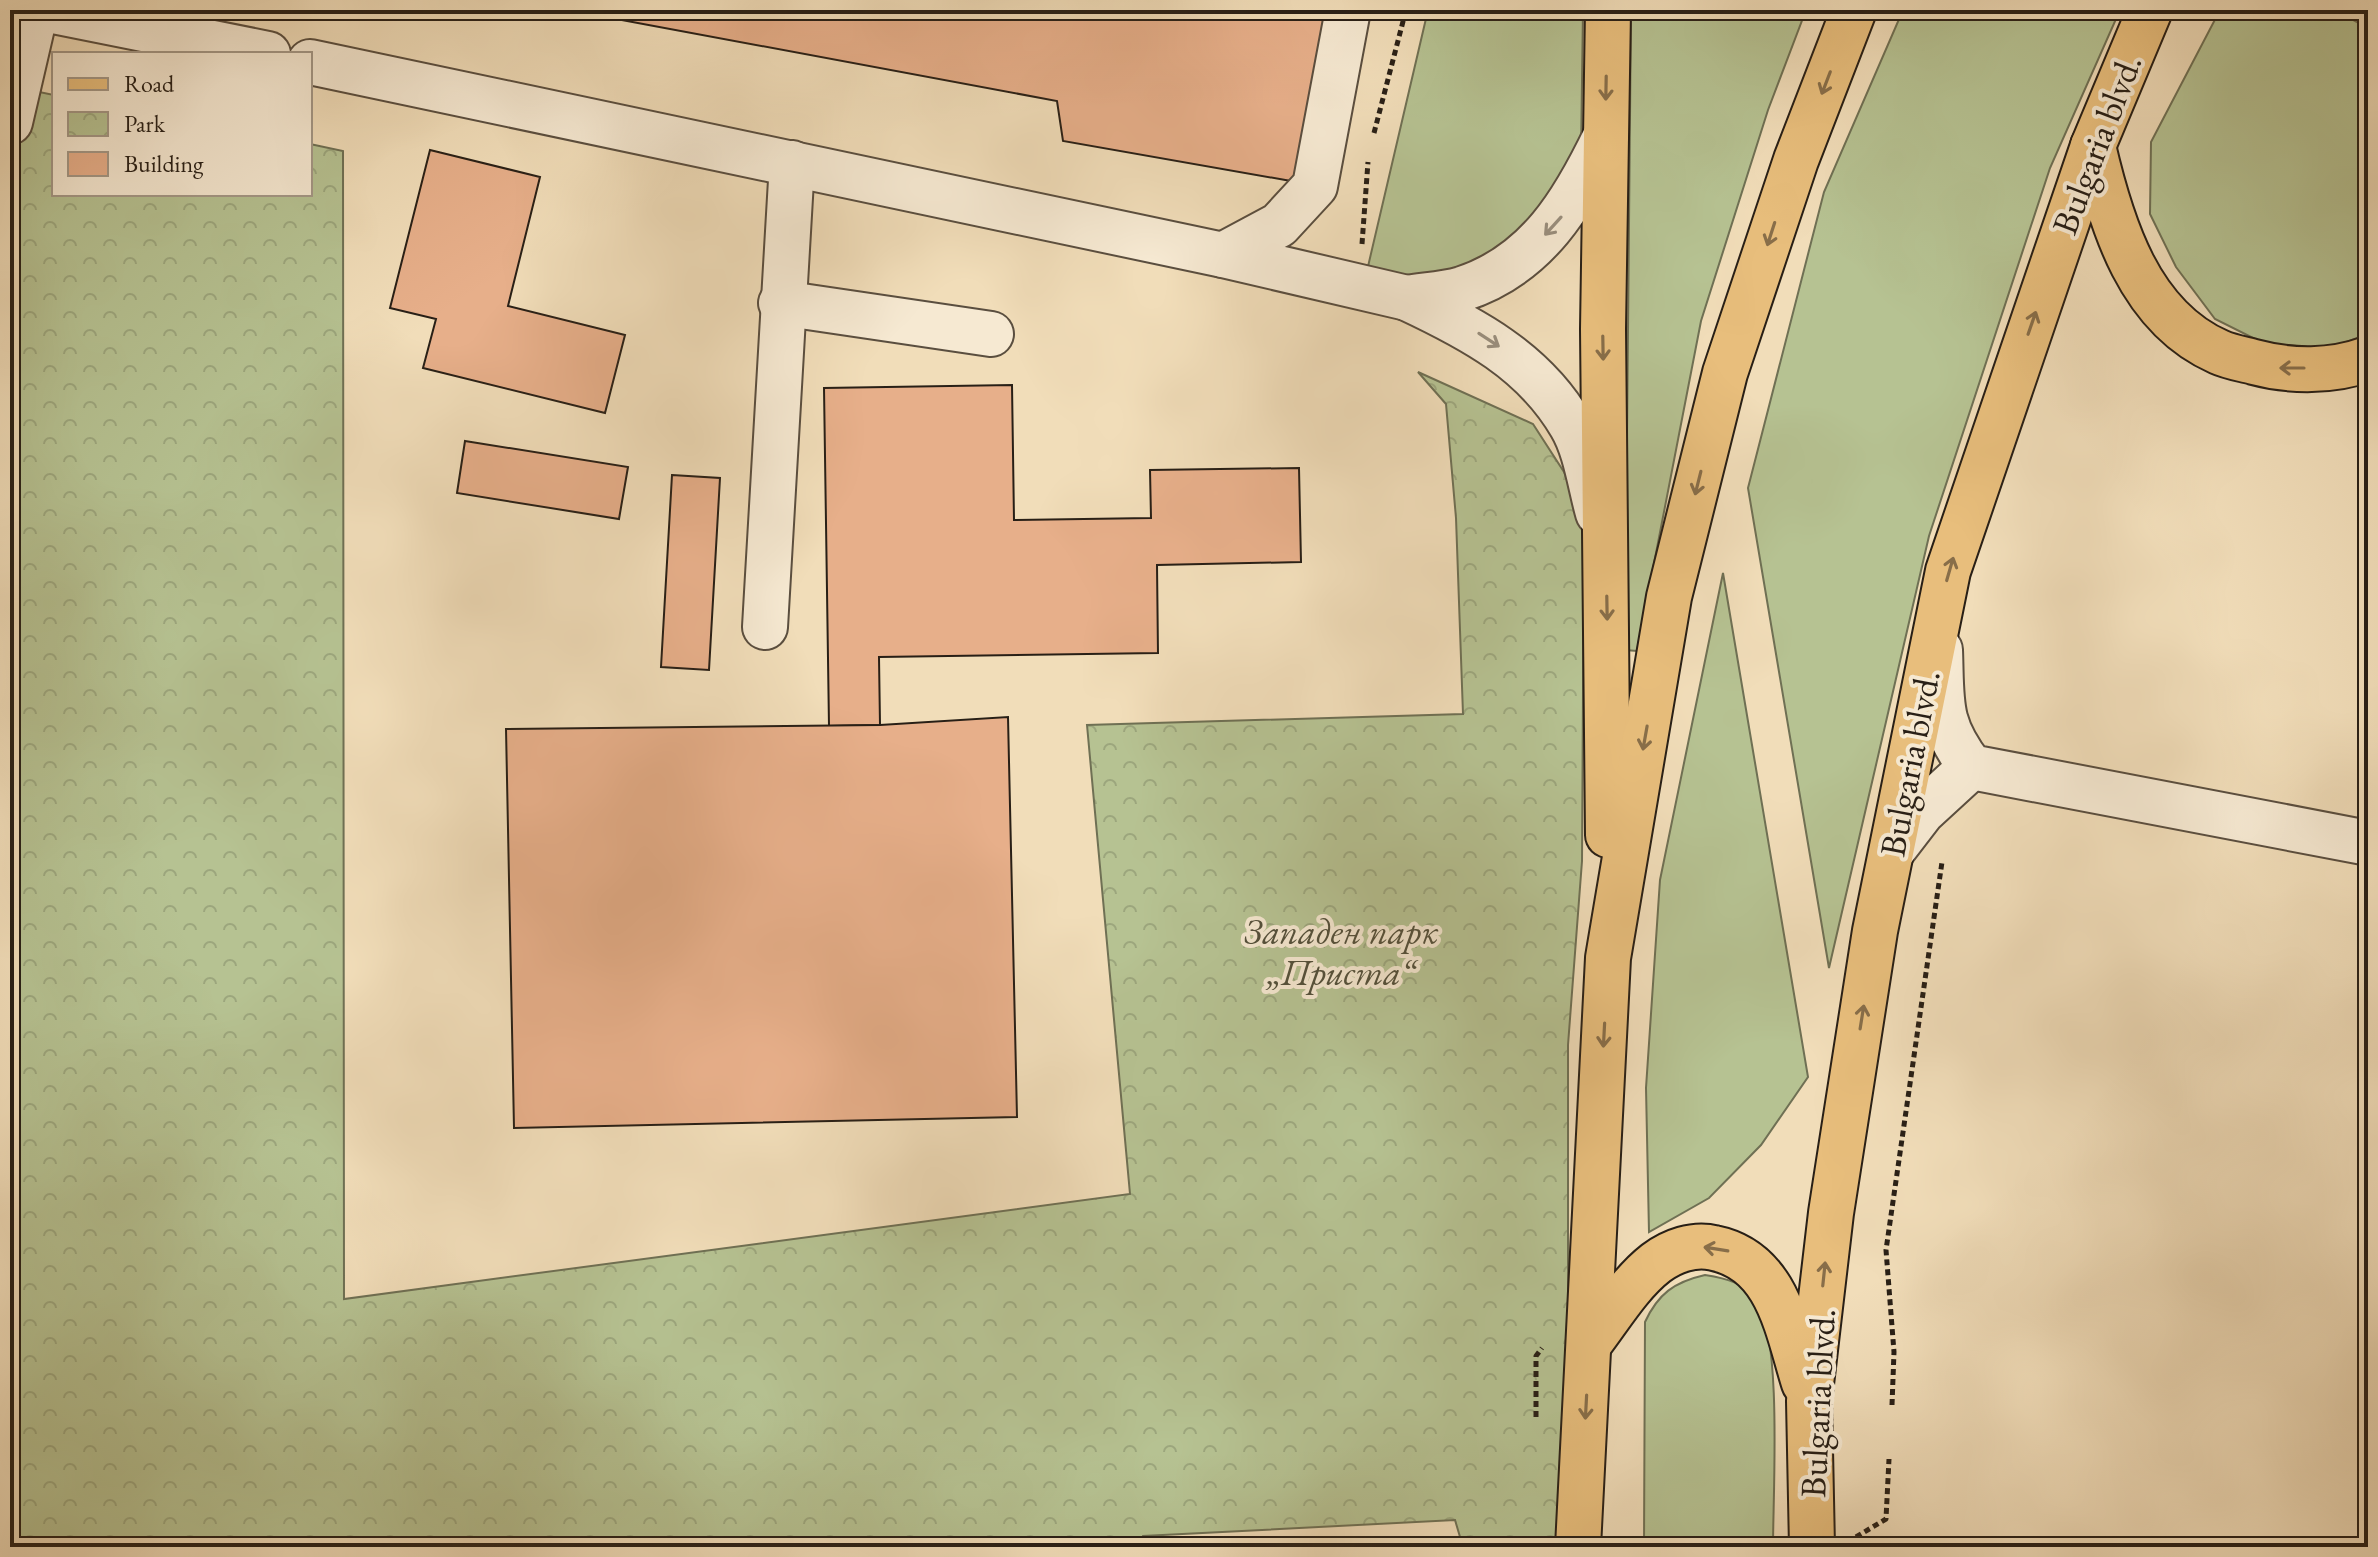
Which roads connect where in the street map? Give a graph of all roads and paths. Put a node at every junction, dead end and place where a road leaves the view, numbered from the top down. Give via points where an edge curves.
1 (36, 10) edge
2 (48, 10) edge
3 (1348, 10) edge
4 (1406, 10) edge
5 (1608, 10) edge
6 (1854, 10) edge
7 (2142, 26) edge
8 (258, 52) edge
9 (312, 62) edge
10 (10, 122) edge
11 (1606, 135) junction
12 (1372, 138) dead end
13 (2093, 146) junction
14 (1368, 153) dead end
15 (792, 163) junction
16 (1223, 255) junction
17 (1359, 287) junction
18 (1407, 298) junction
19 (781, 303) junction
20 (991, 334) dead end
21 (2368, 359) edge
22 (1606, 547) junction
23 (1938, 619) junction
24 (765, 627) dead end
25 (1971, 767) junction
26 (2368, 843) edge
27 (1944, 848) dead end
28 (1892, 851) junction
29 (1608, 958) junction
30 (1589, 1344) junction
31 (1536, 1356) dead end
32 (1809, 1401) junction
33 (1892, 1405) dead end
34 (1536, 1417) dead end
35 (1889, 1459) dead end
36 (1832, 1544) edge
37 (1578, 1547) edge

1 - 10 street
2 - 8 street
3 - 16 street via 1315,186 1279,225
4 - 12 path
5 -> 11 main road
6 -> 29 main road via 1796,160 1725,373 1669,597
7 - 13 main road, Bulgaria blvd.
9 - 15 street
11 -> 18 street via 1558,223 1531,249 1462,289
11 -> 22 main road
21 -> 13 main road via 2344,368 2278,368 2218,352 2175,322 2137,275 2109,213
23 -> 13 main road, Bulgaria blvd. via 1948,571
14 - 17 path
15 - 16 street
15 - 19 street
16 - 17 street
17 - 18 street
18 -> 22 street via 1498,346 1552,397 1572,427
19 - 20 street
19 - 24 street
22 -> 29 main road
23 - 25 street via 1942,710 1950,740
23 - 28 main road, Bulgaria blvd.
25 - 26 street
25 - 28 street via 1922,812
27 - 33 path via 1886,1250 1894,1352
32 -> 28 main road, Bulgaria blvd. via 1831,1213
29 -> 30 main road
32 -> 30 main road via 1775,1298 1757,1267 1735,1252 1708,1246 1680,1249 1657,1263 1636,1281
30 -> 37 main road
31 - 34 path
32 - 36 main road, Bulgaria blvd.
35 - 36 path via 1886,1519

